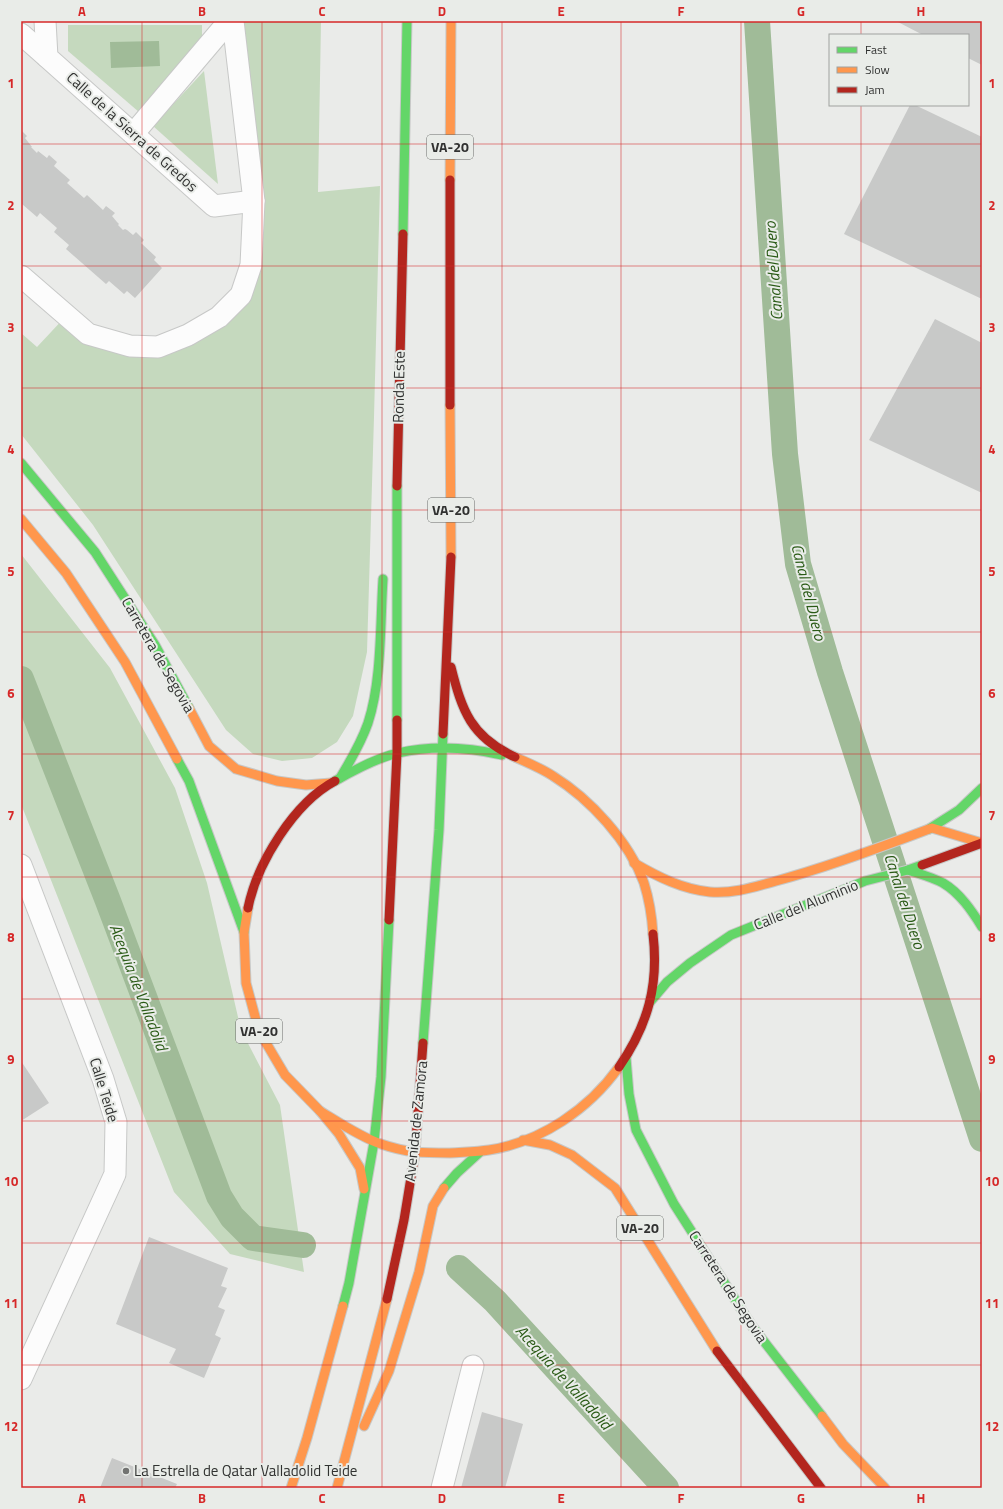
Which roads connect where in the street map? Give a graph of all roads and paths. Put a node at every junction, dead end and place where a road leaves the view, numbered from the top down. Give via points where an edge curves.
1 (46, 21) edge
2 (229, 21) edge
3 (233, 21) edge
4 (407, 21) edge
5 (451, 21) edge
6 (21, 34) edge
7 (47, 57) junction
8 (134, 133) junction
9 (254, 201) junction
10 (21, 276) edge
11 (21, 463) edge
12 (397, 496) junction
13 (388, 515) dead end
14 (21, 519) edge
15 (383, 574) dead end
16 (446, 648) junction
17 (442, 747) junction
18 (397, 754) junction
19 (511, 756) junction
20 (340, 778) junction
21 (331, 784) junction
22 (982, 788) edge
23 (932, 828) junction
24 (982, 843) edge
25 (634, 863) junction
26 (21, 865) edge
27 (908, 870) junction
28 (982, 927) edge
29 (244, 932) junction
30 (650, 1002) junction
31 (626, 1058) junction
32 (320, 1111) junction
33 (523, 1140) junction
34 (374, 1142) junction
35 (480, 1152) junction
36 (415, 1153) junction
37 (365, 1192) junction
38 (474, 1366) dead end
39 (21, 1379) edge
40 (291, 1488) edge
41 (337, 1488) edge
42 (442, 1488) edge
43 (821, 1488) edge
44 (885, 1488) edge

1 - 7 street
2 - 8 street
3 - 9 street
4 - 12 main road, Ronda Este / VA-20
5 - 16 main road, VA-20 via 451,551
6 - 7 street, Calle de la Sierra de Gredos
7 - 8 street, Calle de la Sierra de Gredos
8 - 9 street, Calle de la Sierra de Gredos via 214,206
9 - 10 street via 251,265 241,295 219,317 188,335 158,347 130,346 88,334
11 - 21 main road, Carretera de Segovia via 95,552 155,645 210,746 236,770 277,781 306,785
12 - 13 main road
12 - 18 main road, Ronda Este / VA-20
14 - 29 main road via 66,573 125,662 166,737 189,781
15 - 20 main road via 378,666 372,707 358,748
16 - 17 main road, VA-20
16 - 19 main road via 468,719 489,743
17 - 18 main road, VA-20
17 - 19 main road, VA-20 via 476,749
17 - 36 main road, Avenida de Zamora via 439,830
18 - 20 main road, VA-20 via 368,764
18 - 34 main road via 381,1078
19 - 25 main road, VA-20 via 552,775 589,803 618,838
20 - 21 main road, VA-20
21 - 29 main road, VA-20 via 310,800 285,828 265,860 251,895
22 - 23 main road, Calle del Aluminio via 965,806
23 - 24 main road, Calle del Aluminio
23 - 25 main road, Calle del Aluminio via 785,879 725,892 695,890 674,885
24 - 27 main road, Calle del Aluminio
25 - 30 main road, VA-20 via 648,900 656,950
26 - 39 street, Calle Teide via 103,1079 116,1122 115,1174
27 - 28 main road via 948,887 961,899
27 - 30 main road, Calle del Aluminio via 865,881 732,935 690,963 667,982
29 - 32 main road, VA-20 via 246,982 259,1031 285,1075
30 - 31 main road, VA-20
31 - 33 main road, VA-20 via 608,1082 589,1101 566,1119 542,1133
31 - 44 main road, Carretera de Segovia / VA-20 via 636,1130 674,1204 752,1326 843,1444
32 - 34 main road, VA-20
32 - 37 main road via 351,1151 360,1168
33 - 35 main road, VA-20
33 - 43 main road, VA-20 via 550,1145 572,1155 615,1188 721,1358
34 - 36 main road, VA-20
34 - 37 main road
35 - 36 main road, VA-20
35 - 41 main road via 442,1190 433,1206 419,1272 389,1371
36 - 41 main road, Avenida de Zamora via 388,1294
37 - 40 main road via 349,1283
38 - 42 street

